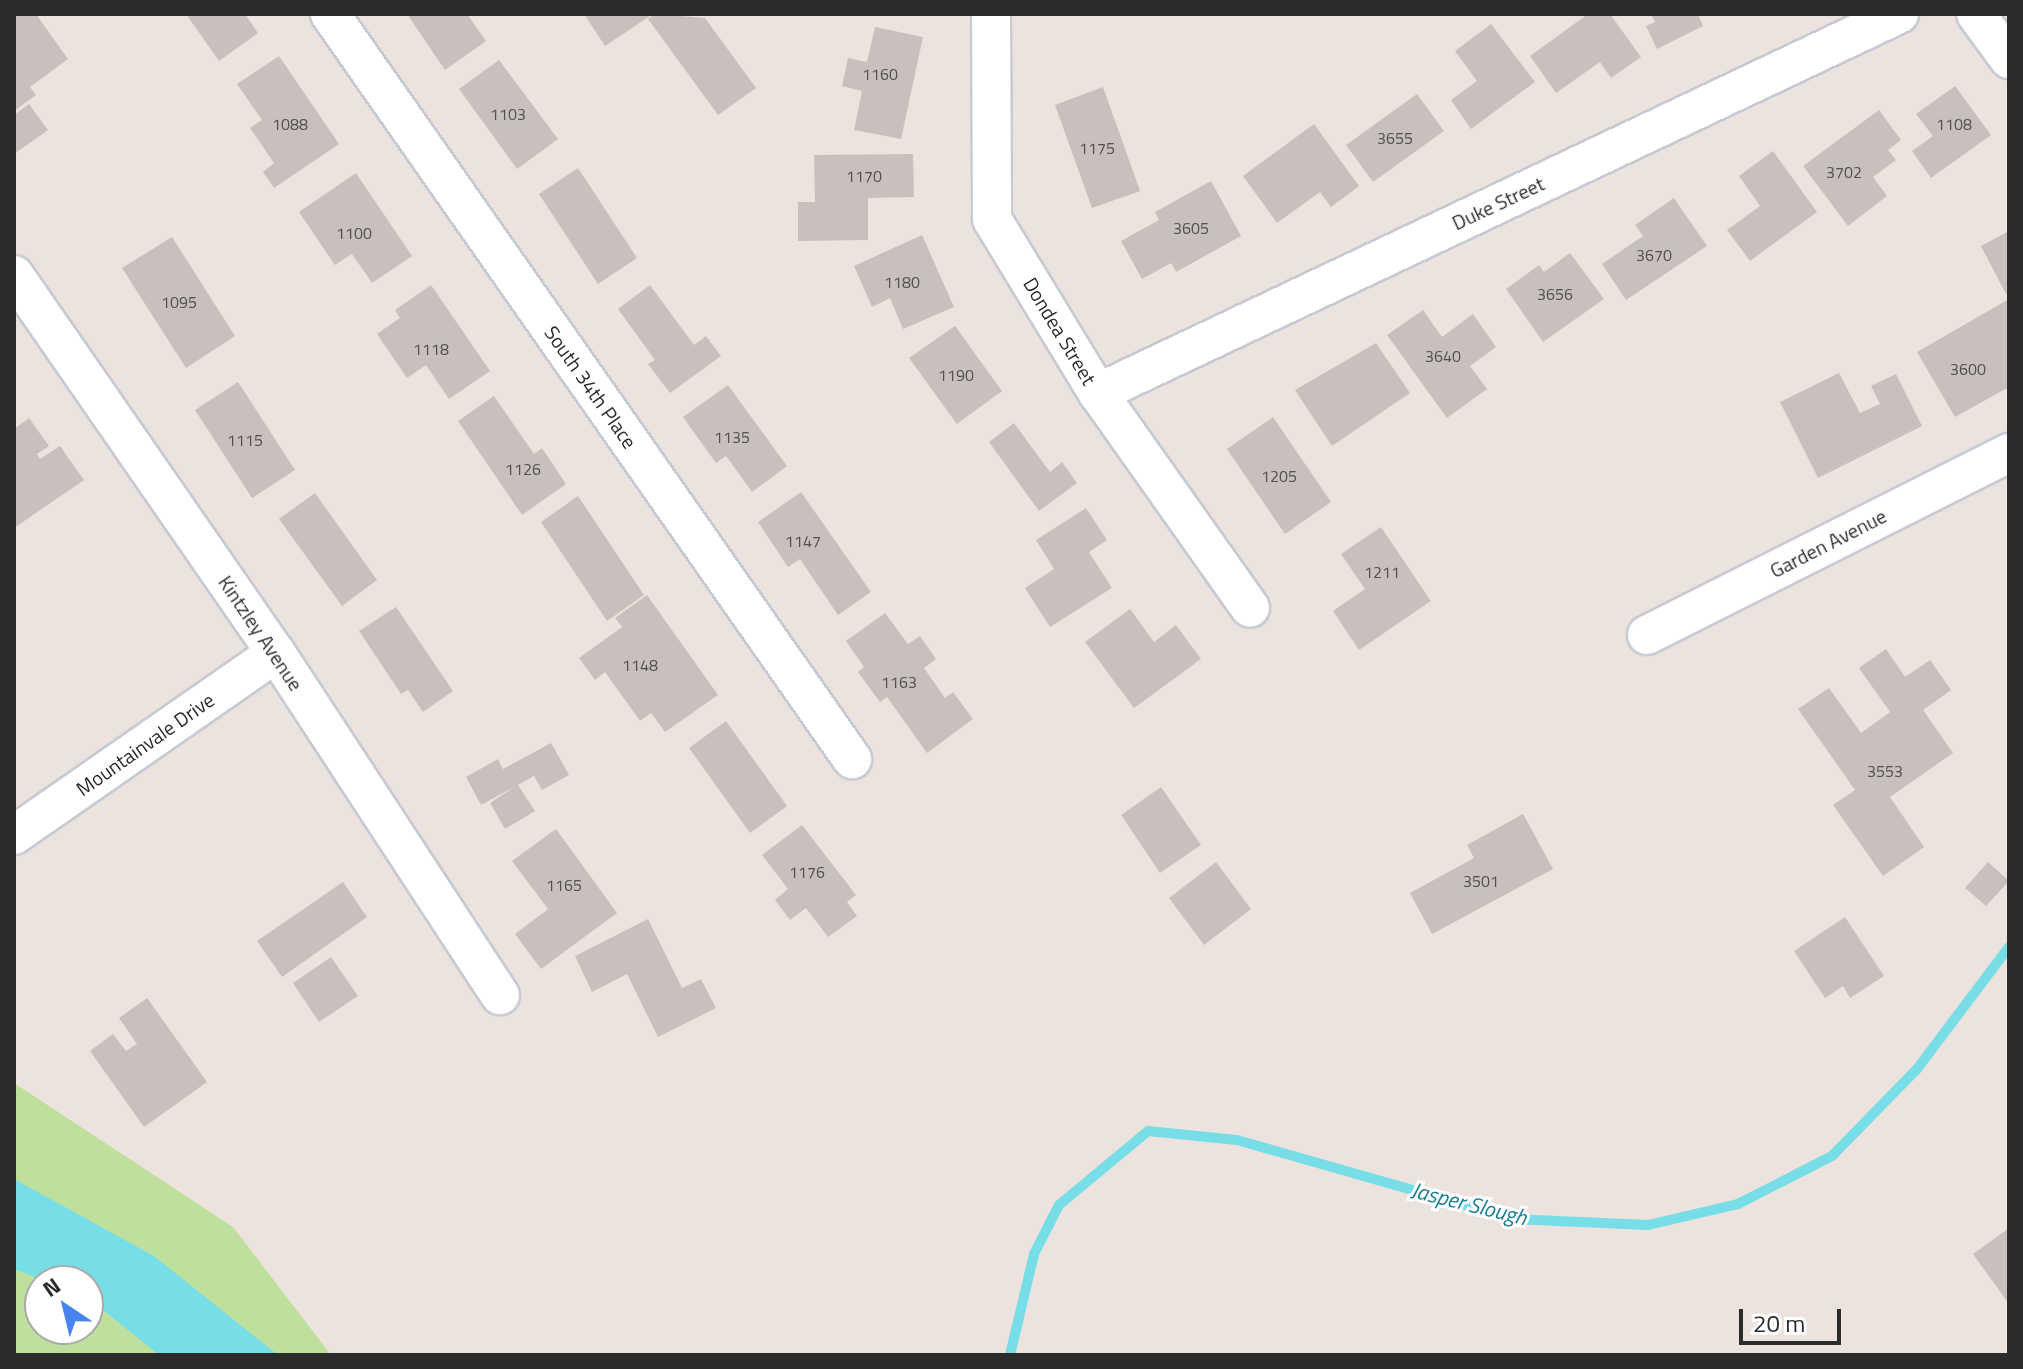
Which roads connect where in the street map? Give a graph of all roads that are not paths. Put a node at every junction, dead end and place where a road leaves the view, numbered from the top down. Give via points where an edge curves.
1 (330, 14) edge
2 (991, 14) edge
3 (1899, 14) edge
4 (1976, 14) edge
5 (2009, 59) edge
6 (14, 275) edge
7 (1098, 393) junction
8 (2009, 453) edge
9 (1250, 608) dead end
10 (1647, 635) dead end
11 (276, 653) junction
12 (852, 759) dead end
13 (14, 835) edge
14 (500, 995) dead end

1 - 12 street, South 34th Place
2 - 7 street, Dondea Street via 992,219
3 - 7 street, Duke Street
4 - 5 street
6 - 11 street, Kintzley Avenue
7 - 9 street, Dondea Street
8 - 10 street, Garden Avenue
11 - 13 street, Mountainvale Drive
11 - 14 street, Kintzley Avenue

